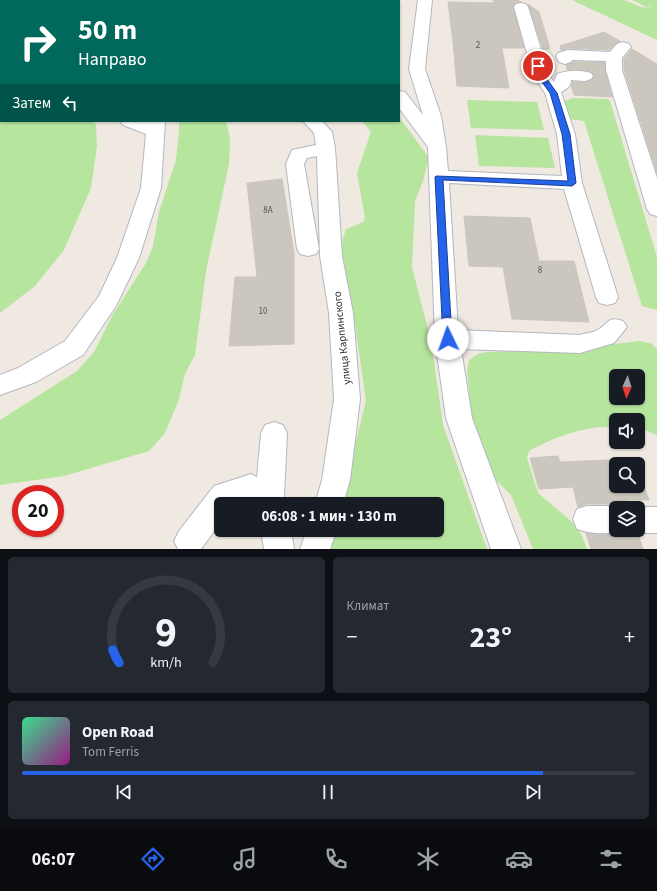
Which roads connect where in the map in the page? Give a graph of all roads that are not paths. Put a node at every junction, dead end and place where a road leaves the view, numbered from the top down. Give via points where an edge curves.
1 (425, 0) edge
2 (521, 8) dead end
3 (565, 59) dead end
4 (585, 76) dead end
5 (552, 90) junction
6 (400, 97) edge
7 (134, 122) edge
8 (313, 122) edge
9 (156, 126) edge
10 (438, 147) junction
11 (326, 148) junction
12 (439, 177) junction
13 (572, 183) junction
14 (657, 209) edge
15 (308, 249) dead end
16 (607, 296) dead end
17 (614, 327) dead end
18 (448, 339) junction
19 (0, 385) edge
20 (274, 433) dead end
21 (223, 497) edge
22 (266, 497) edge
23 (271, 497) edge
24 (331, 497) edge
25 (214, 509) edge
26 (587, 519) dead end
27 (609, 519) edge
28 (645, 520) edge
29 (657, 520) edge
30 (277, 537) edge
31 (319, 537) edge
32 (189, 541) dead end
33 (279, 549) edge
34 (315, 549) edge
35 (506, 549) edge

1 - 10 street via 417,70 432,116
2 - 5 street via 541,75
3 - 14 street via 564,56 568,55 619,52 614,70
4 - 5 street via 569,75 563,78 563,84
5 - 13 street via 566,134
6 - 10 street
7 - 9 street
8 - 11 street, улица Карпинского via 322,132
9 - 19 street via 152,188 128,258 108,300 74,348 27,375
10 - 12 street
11 - 15 street via 299,154 295,164
11 - 24 street, улица Карпинского via 331,256 341,313 347,399 336,480
12 - 13 street
12 - 18 street
13 - 16 street
17 - 18 street via 606,337 580,344
18 - 35 street via 459,418
20 - 23 street
21 - 22 street via 251,487
25 - 32 street
26 - 27 street
28 - 29 street
30 - 33 street
31 - 34 street

